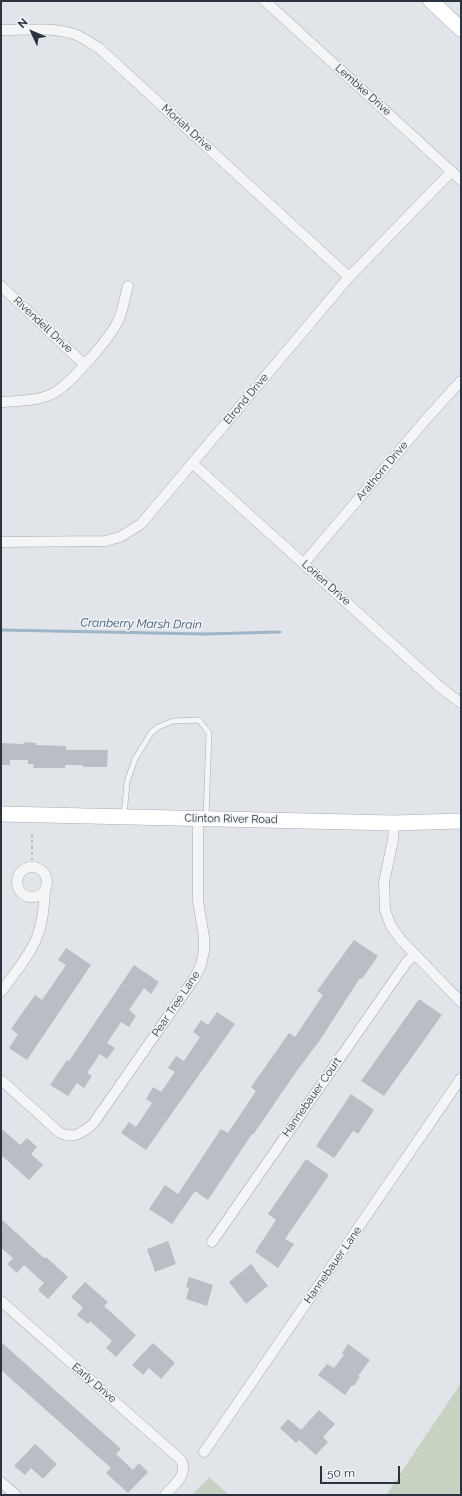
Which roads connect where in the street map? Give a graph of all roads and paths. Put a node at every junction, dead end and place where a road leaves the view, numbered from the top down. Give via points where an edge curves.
1 (265, 1) edge
2 (431, 1) edge
3 (461, 29) edge
4 (1, 30) edge
5 (452, 171) junction
6 (461, 180) edge
7 (349, 277) junction
8 (1, 286) edge
9 (128, 286) dead end
10 (85, 365) junction
11 (461, 381) edge
12 (1, 402) edge
13 (192, 463) junction
14 (1, 542) edge
15 (304, 563) junction
16 (461, 703) edge
17 (1, 814) edge
18 (124, 816) junction
19 (202, 818) junction
20 (461, 821) edge
21 (394, 823) junction
22 (32, 834) dead end
23 (32, 860) dead end
24 (44, 890) junction
25 (28, 896) junction
26 (42, 916) junction
27 (415, 954) junction
28 (1, 992) edge
29 (461, 1002) edge
30 (461, 1078) edge
31 (1, 1080) edge
32 (212, 1242) dead end
33 (1, 1301) edge
34 (204, 1452) dead end
35 (1, 1482) edge
36 (16, 1495) edge
37 (165, 1495) edge

1 - 5 street, Lembke Drive
2 - 3 street
4 - 7 street, Moriah Drive via 60,31 74,34 99,48
5 - 6 street, Lembke Drive
5 - 7 street, Elrond Drive
7 - 13 street, Elrond Drive
8 - 10 street, Rivendell Drive
9 - 10 street via 115,327
10 - 12 street via 53,394
11 - 15 street, Arathorn Drive
13 - 14 street, Elrond Drive via 141,524 120,537 106,541
13 - 15 street, Lorien Drive
15 - 16 street, Lorien Drive via 440,687
17 - 18 street, Clinton River Road
18 - 19 street, Clinton River Road
18 - 19 lane via 126,782 135,759 151,733 173,721 199,720 208,732 208,785
19 - 21 street, Clinton River Road
19 - 31 street, Pear Tree Lane via 198,901 204,936 201,965 194,979 93,1124 73,1136 66,1136
20 - 21 street, Clinton River Road
21 - 27 street via 384,882 385,910 391,926
22 - 23 path
24 - 25 street via 37,896
24 - 25 street via 47,880 42,871 28,867 20,873 17,882 20,891
24 - 26 street
25 - 26 street
26 - 28 street via 38,935 31,948
27 - 29 street
27 - 32 street, Hannebauer Court via 406,963
30 - 34 street, Hannebauer Lane
33 - 37 street, Early Drive via 180,1459 184,1467 183,1473
35 - 36 street

